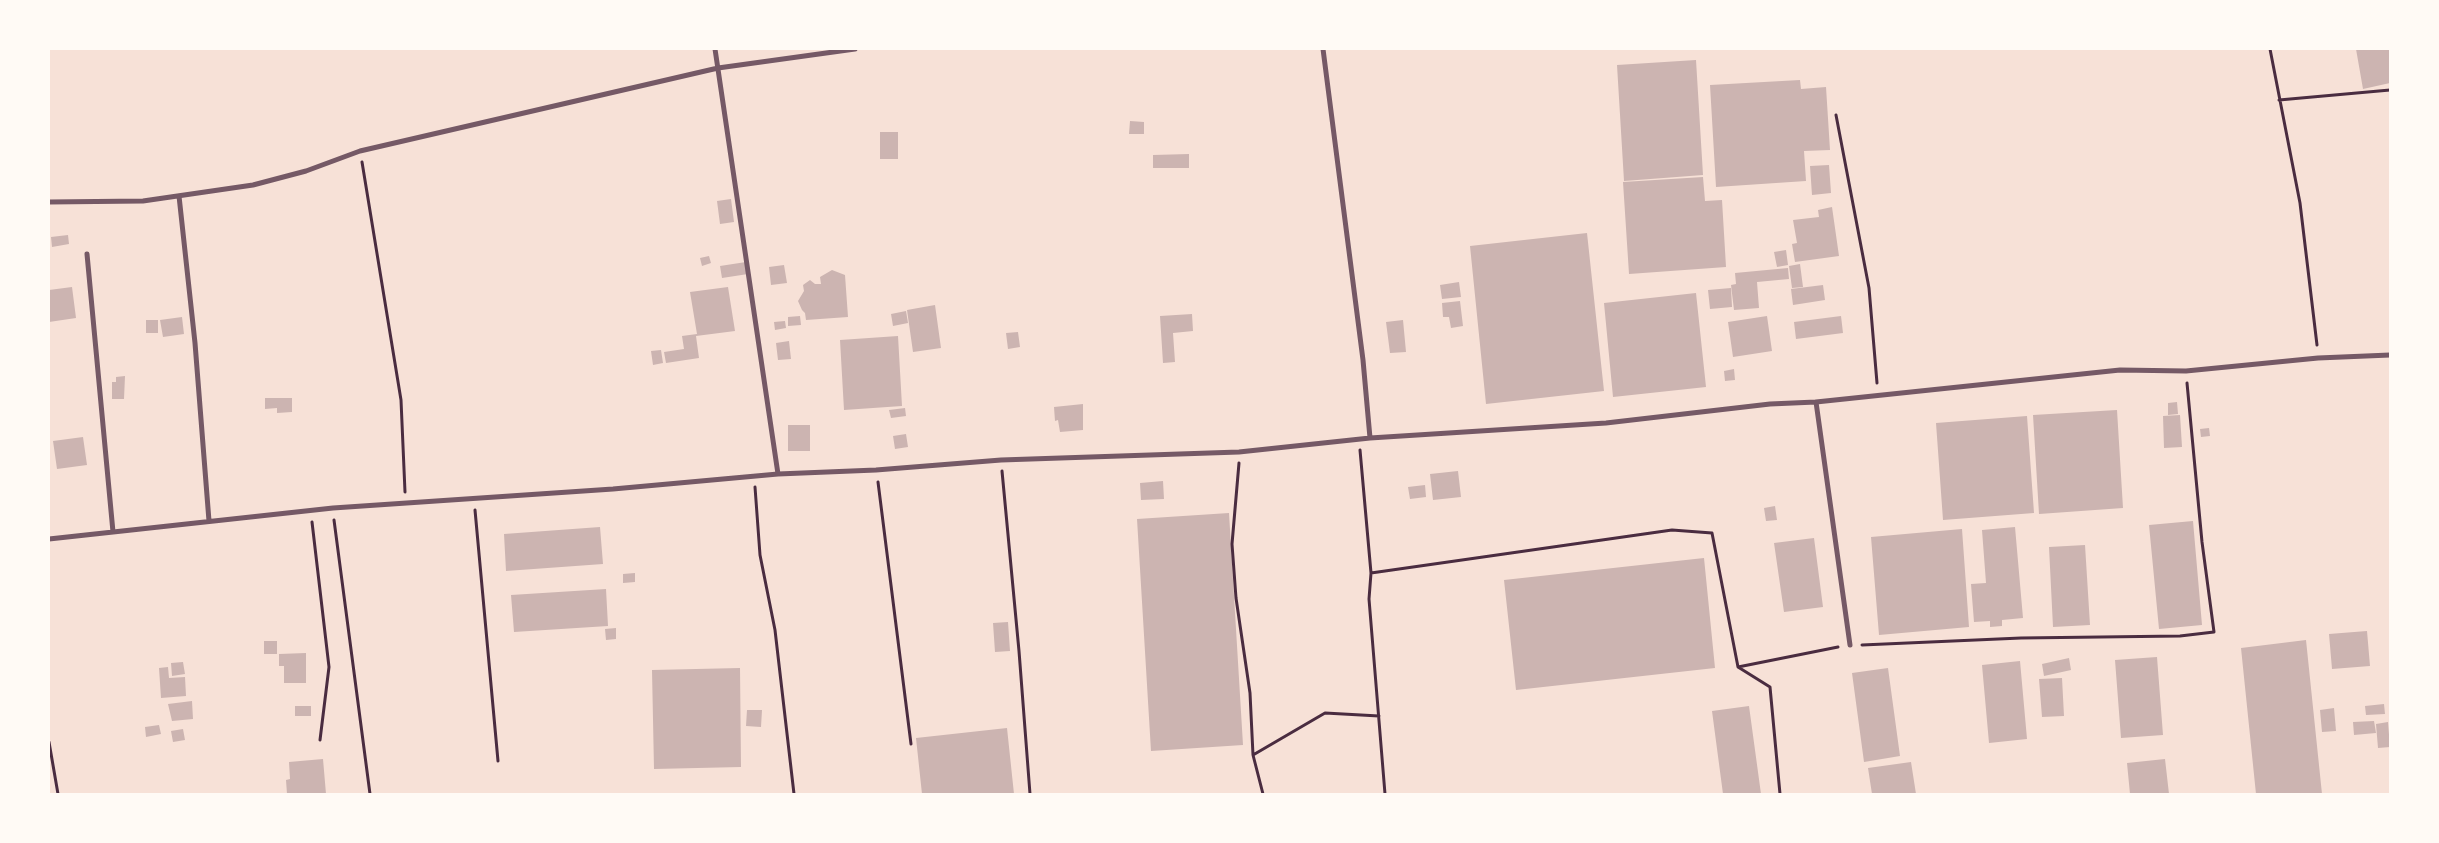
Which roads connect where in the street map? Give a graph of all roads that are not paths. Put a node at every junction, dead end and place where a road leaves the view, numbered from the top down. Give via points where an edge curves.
1 (715, 49) edge
2 (855, 49) edge
3 (1323, 49) edge
4 (718, 68) junction
5 (179, 196) junction
6 (49, 202) edge
7 (87, 254) dead end
8 (2390, 355) edge
9 (1816, 402) junction
10 (1370, 438) junction
11 (778, 474) junction
12 (209, 521) junction
13 (113, 532) junction
14 (49, 540) edge
15 (1850, 645) road end

1 - 4 street
2 - 4 street
3 - 10 street
4 - 5 street via 360,151 306,171 253,185
4 - 11 street
5 - 6 street via 143,201
5 - 12 street via 196,343
7 - 13 street
8 - 9 street via 2318,358 2186,371 2120,370
9 - 10 street via 1770,404 1606,423
9 - 15 street
10 - 11 street via 1239,452 1001,460
11 - 12 street via 474,500 333,508
12 - 13 street
13 - 14 street

